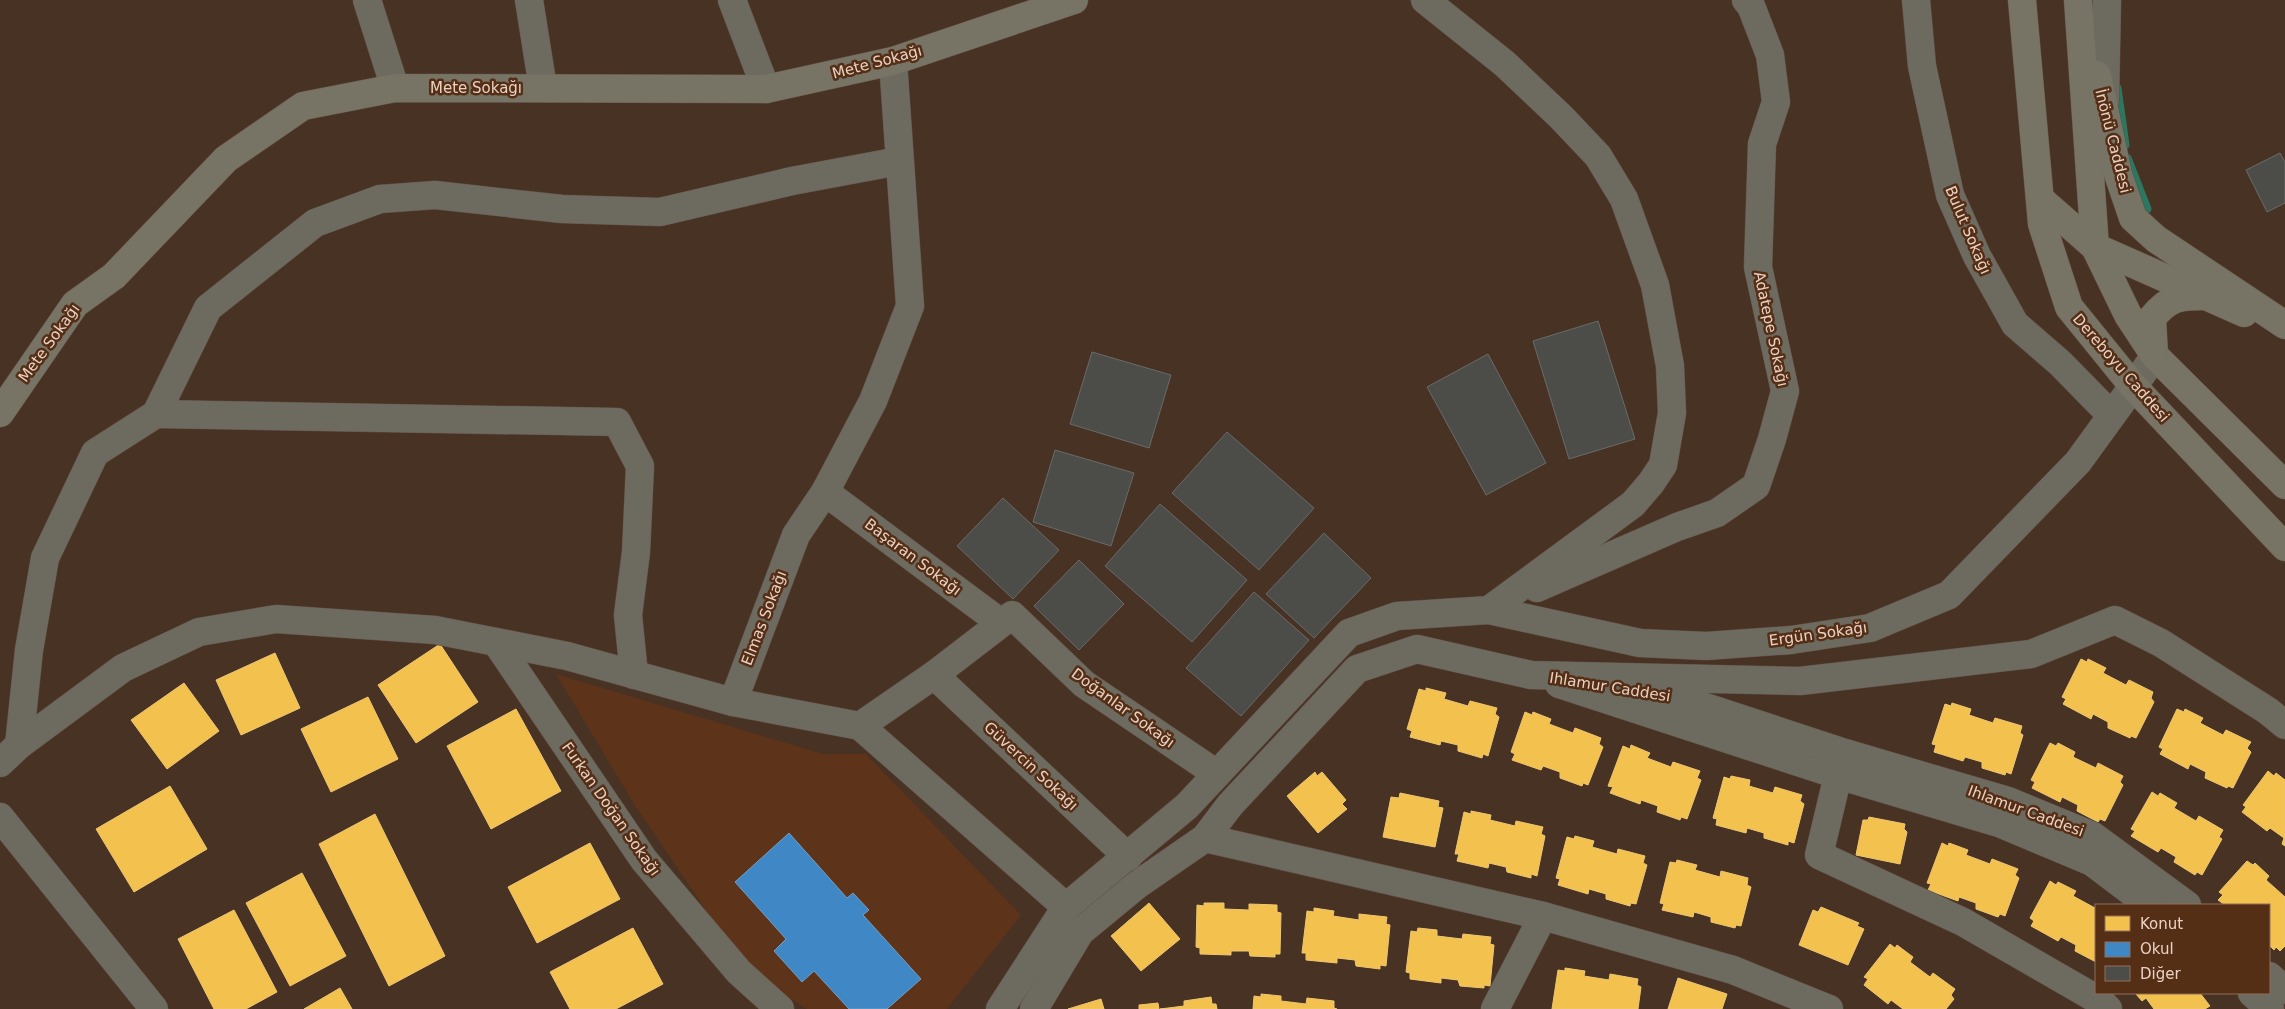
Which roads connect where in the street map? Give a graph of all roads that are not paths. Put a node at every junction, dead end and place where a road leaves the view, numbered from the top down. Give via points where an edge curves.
1 (367, 0) edge
2 (529, 0) edge
3 (732, 0) edge
4 (1074, 0) edge
5 (1425, 0) edge
6 (1746, 0) edge
7 (1916, 0) edge
8 (2022, 0) edge
9 (2080, 0) edge
10 (2107, 0) edge
11 (893, 61) junction
12 (395, 88) junction
13 (543, 88) junction
14 (766, 89) junction
15 (2105, 112) junction
16 (899, 161) junction
17 (2040, 199) junction
18 (2095, 247) junction
19 (2206, 296) junction
20 (2285, 325) edge
21 (2285, 332) edge
22 (2154, 356) junction
23 (2133, 386) junction
24 (0, 414) edge
25 (156, 414) junction
26 (2111, 415) junction
27 (2285, 485) edge
28 (825, 492) junction
29 (2285, 547) edge
30 (1489, 610) junction
31 (1006, 619) junction
32 (496, 642) junction
33 (634, 675) junction
34 (934, 675) junction
35 (1531, 675) junction
36 (733, 702) junction
37 (2285, 725) edge
38 (860, 726) junction
39 (10, 754) edge
40 (1217, 774) junction
41 (1838, 775) junction
42 (0, 817) edge
43 (1205, 838) junction
44 (1128, 857) junction
45 (2148, 904) edge
46 (2186, 904) edge
47 (1066, 907) junction
48 (1543, 916) junction
49 (2270, 977) edge
50 (2285, 990) edge
51 (2253, 994) edge
52 (154, 1009) edge
53 (780, 1009) edge
54 (1000, 1009) edge
55 (1034, 1009) edge
56 (1495, 1009) edge
57 (1829, 1009) edge
58 (2108, 1009) edge
59 (2270, 1009) edge

1 - 12 street
2 - 13 street
3 - 14 street
4 - 11 main road, Mete Sokağı
5 - 30 street via 1505,64 1598,156 1624,199 1654,285 1670,366 1672,413 1663,465 1651,483 1633,504
6 - 30 street, Adatepe Sokağı via 1770,55 1776,102 1762,144 1758,267 1785,391 1756,486 1717,513 1677,527
7 - 26 street, Bulut Sokağı via 1922,66 1950,195 1977,256 2014,324 2060,363
8 - 17 main road, Dereboyu Caddesi
9 - 15 main road, İnönü Caddesi
9 - 18 main road
10 - 15 street
11 - 14 main road, Mete Sokağı
11 - 16 street, Elmas Sokağı
12 - 13 main road, Mete Sokağı
12 - 24 main road, Mete Sokağı via 302,106 226,159 114,276 75,304
13 - 14 main road, Mete Sokağı
15 - 20 main road, İnönü Caddesi via 2118,174 2133,218 2156,239
16 - 25 street via 792,181 660,212 562,209 435,195 380,199 315,223 208,308
16 - 28 street, Elmas Sokağı via 910,306 873,401
17 - 18 main road
17 - 23 main road, Dereboyu Caddesi via 2042,224 2069,307
18 - 19 main road
18 - 22 main road via 2128,315
19 - 21 main road
19 - 22 main road via 2183,296 2164,303 2152,318
22 - 23 street, Ergün Sokağı
22 - 27 main road
23 - 26 street, Ergün Sokağı
23 - 29 main road, Dereboyu Caddesi
25 - 33 street via 617,422 640,466 636,552 628,615
25 - 39 street via 95,454 45,558
26 - 30 street, Ergün Sokağı via 2078,462 1949,595 1870,628 1791,640 1716,646 1649,644
28 - 31 street, Başaran Sokağı
28 - 36 street, Elmas Sokağı via 796,535
30 - 40 street via 1397,616 1349,633
31 - 34 street
31 - 40 street, Doğanlar Sokağı via 1084,684
32 - 33 street via 567,656
32 - 39 street via 435,630 276,619 199,632 123,668
32 - 53 street, Furkan Doğan Sokağı via 644,860 739,972
33 - 36 street
34 - 38 street
34 - 44 street, Güvercin Sokağı
35 - 37 street via 1800,681 2031,654 2115,620 2169,648
35 - 41 street, Ihlamur Caddesi
35 - 43 street via 1417,649 1357,669 1230,805
35 - 46 street, Ihlamur Caddesi via 1681,699 2008,801 2093,836
36 - 38 street
38 - 47 street
40 - 44 street via 1188,806
41 - 45 street, Ihlamur Caddesi via 1999,823 2092,862
41 - 58 street via 1819,855 1963,922 2100,1001
42 - 52 street
43 - 48 street
43 - 55 street via 1137,885 1080,932
44 - 47 street
47 - 54 street
48 - 56 street
48 - 57 street via 1734,970
49 - 50 street
51 - 59 street

